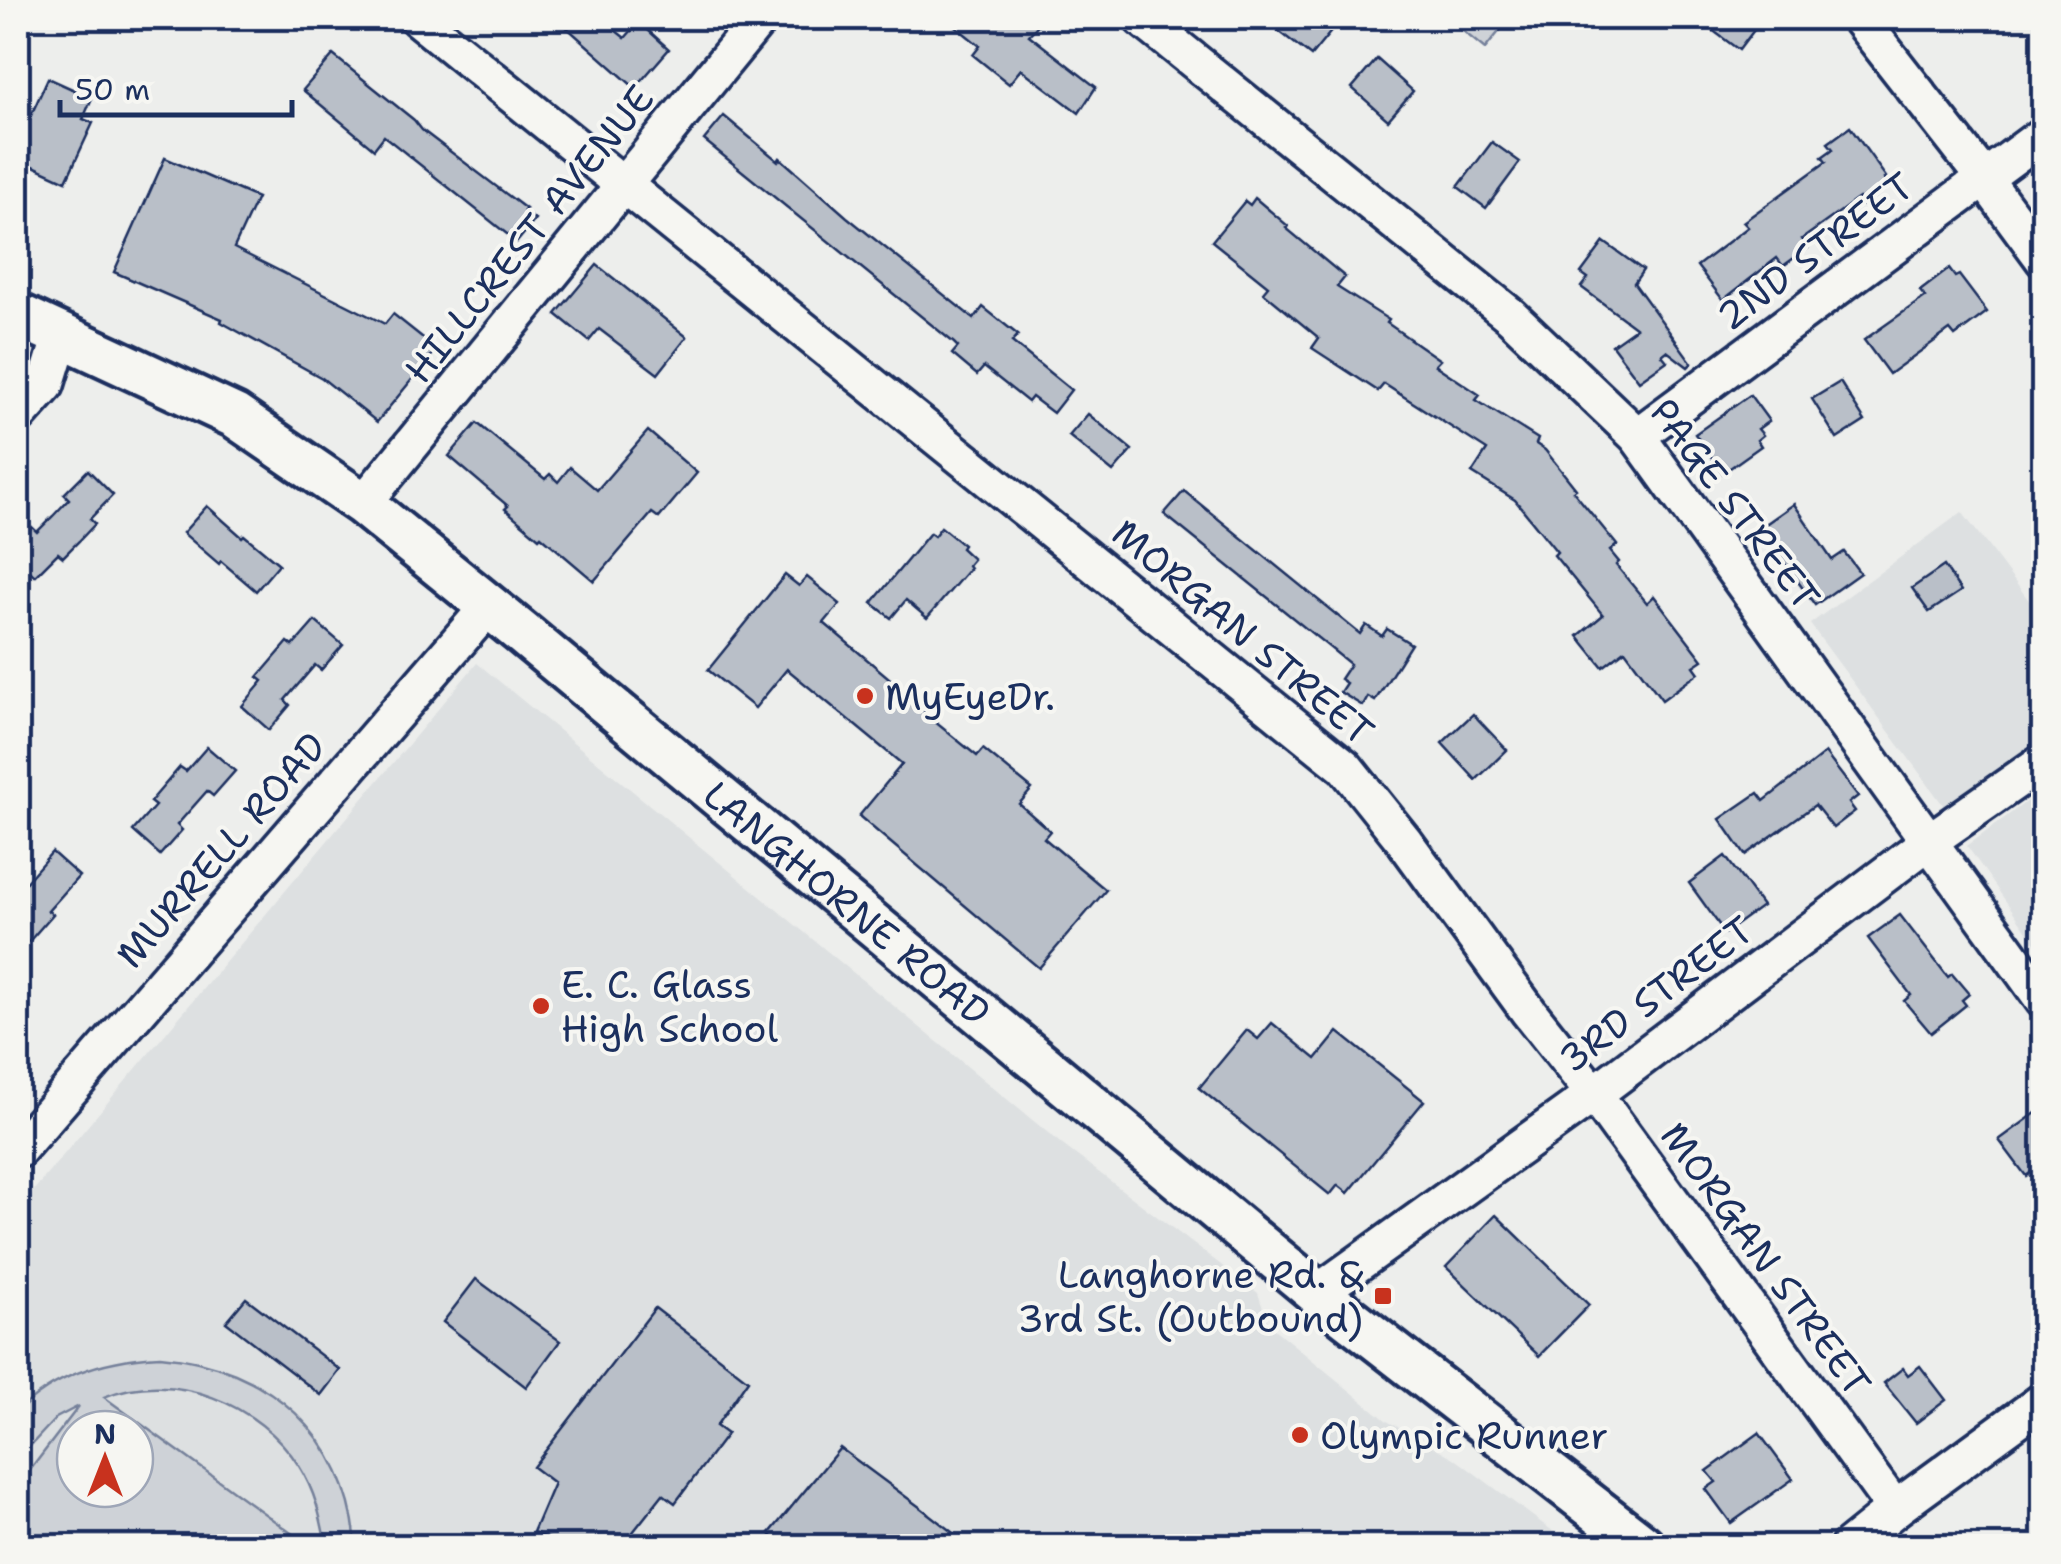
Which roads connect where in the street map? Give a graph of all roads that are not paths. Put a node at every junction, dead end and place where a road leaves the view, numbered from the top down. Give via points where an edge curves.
1 (417, 18) edge
2 (760, 18) edge
3 (1140, 18) edge
4 (1859, 18) edge
5 (2044, 134) edge
6 (1983, 177) junction
7 (625, 186) junction
8 (2044, 260) edge
9 (18, 315) edge
10 (61, 336) junction
11 (18, 416) edge
12 (1638, 436) junction
13 (364, 504) junction
14 (489, 606) junction
15 (2044, 760) edge
16 (1928, 842) junction
17 (2044, 1001) edge
18 (1594, 1094) junction
19 (18, 1150) edge
20 (1317, 1293) junction
21 (2044, 1400) edge
22 (1896, 1509) junction
23 (1643, 1546) edge
24 (1849, 1546) edge

1 - 7 street, MORGAN STREET
2 - 7 street, HILLCREST AVENUE
3 - 12 street, PAGE STREET via 1510,316
4 - 6 street
5 - 6 street, 2ND STREET
6 - 8 street
6 - 12 street, 2ND STREET
7 - 13 street, HILLCREST AVENUE
7 - 18 street, MORGAN STREET via 1345,767
9 - 10 main road, LANGHORNE ROAD
10 - 11 street via 46,385
10 - 13 main road, LANGHORNE ROAD via 235,416
12 - 16 street, PAGE STREET
13 - 14 main road, LANGHORNE ROAD
14 - 19 street, MURRELL ROAD
14 - 20 main road, LANGHORNE ROAD
15 - 16 street, 3RD STREET
16 - 17 street, PAGE STREET
16 - 18 street, 3RD STREET
18 - 20 street, 3RD STREET
18 - 22 street, MORGAN STREET
20 - 23 main road, LANGHORNE ROAD
21 - 22 street
22 - 24 street

